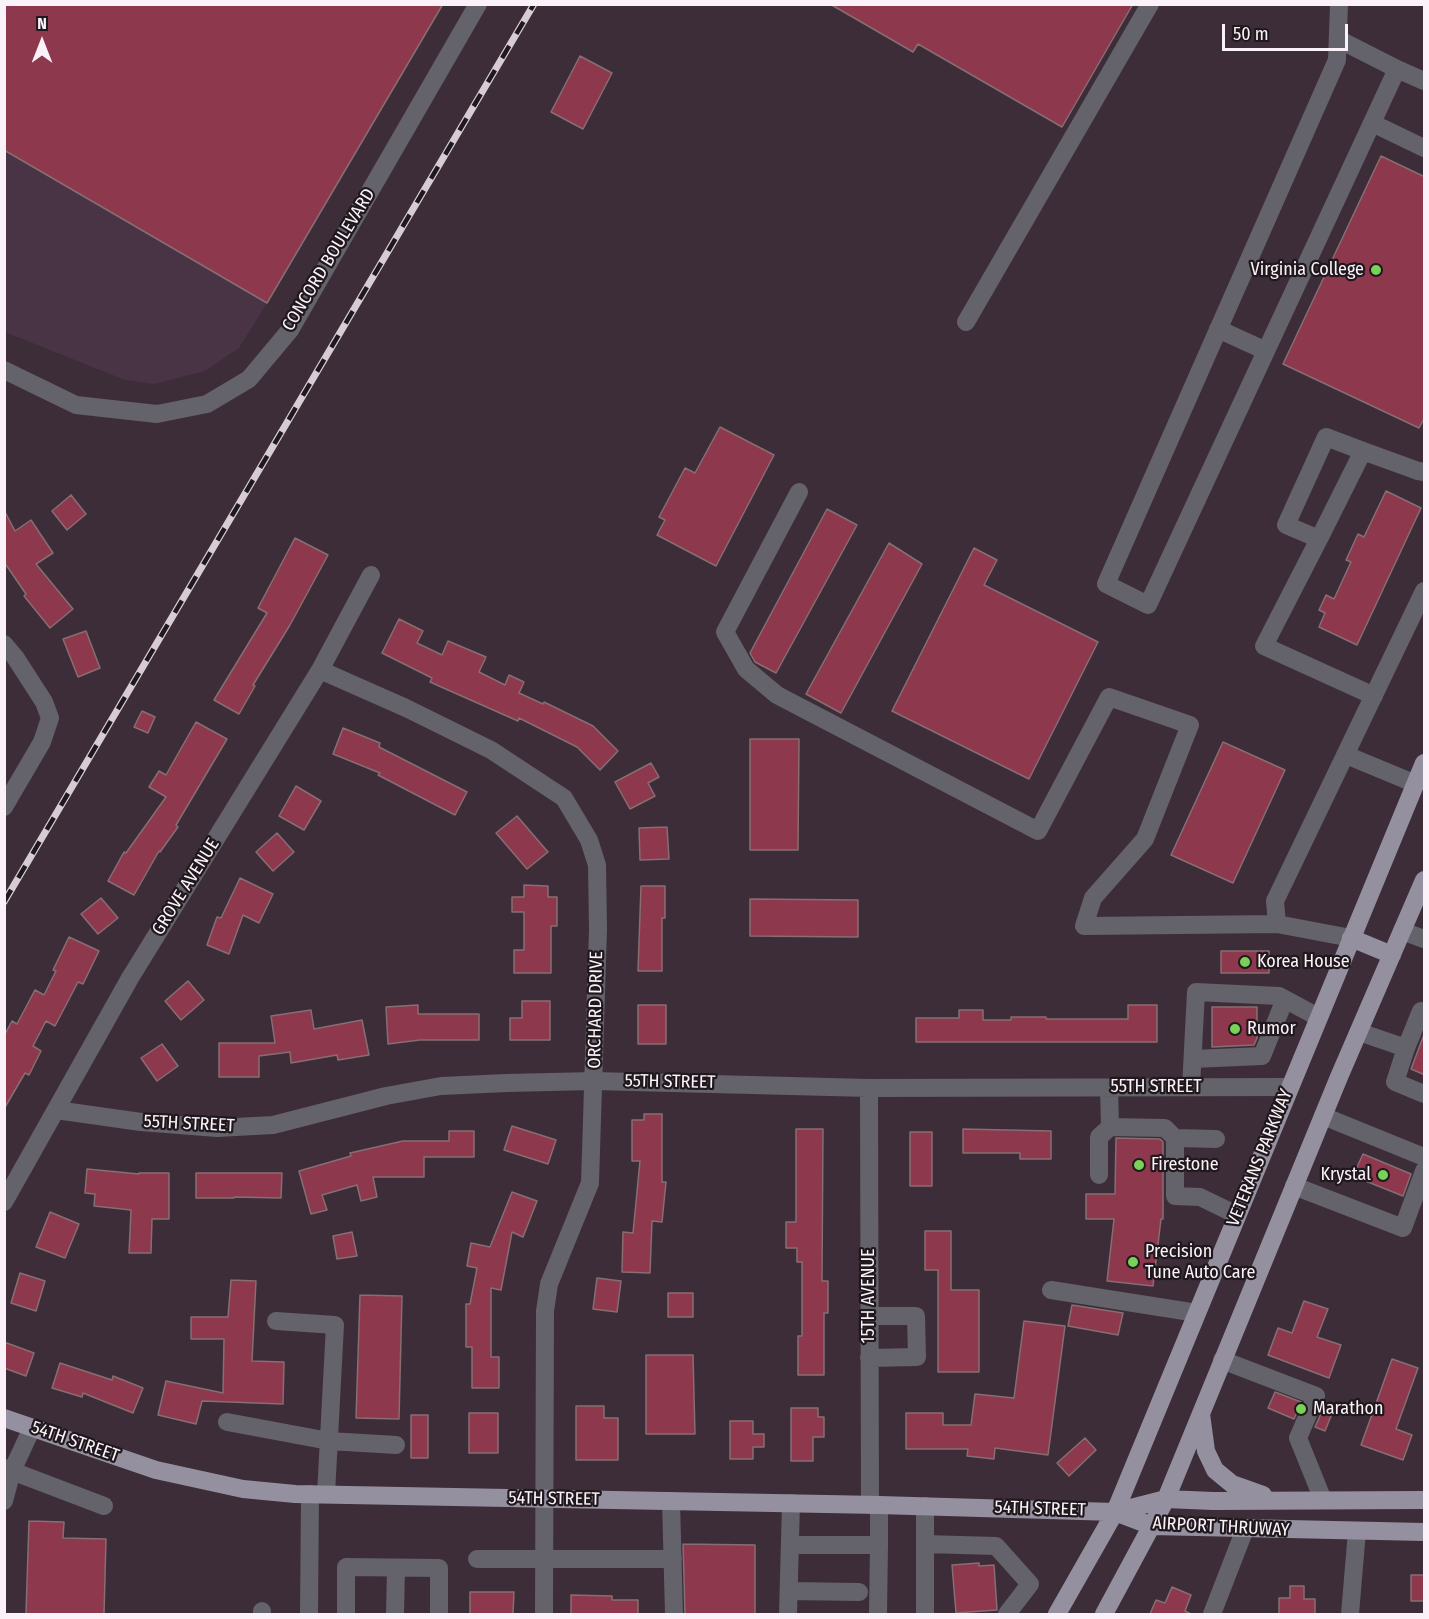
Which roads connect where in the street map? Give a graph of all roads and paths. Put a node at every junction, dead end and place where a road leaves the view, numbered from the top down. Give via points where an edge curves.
1 (478, 4) edge
2 (1150, 4) edge
3 (1339, 4) edge
4 (1338, 39) junction
5 (1397, 69) junction
6 (1425, 81) edge
7 (1372, 123) junction
8 (1425, 148) edge
9 (966, 321) dead end
10 (1218, 329) junction
11 (1266, 351) junction
12 (4, 370) edge
13 (1363, 451) junction
14 (1425, 472) edge
15 (799, 492) dead end
16 (1319, 539) junction
17 (372, 575) dead end
18 (1425, 591) edge
19 (4, 644) edge
20 (320, 670) junction
21 (1374, 696) junction
22 (1346, 755) junction
23 (1425, 763) edge
24 (1416, 784) junction
25 (4, 807) edge
26 (1425, 880) edge
27 (1277, 924) junction
28 (1402, 931) junction
29 (1351, 938) junction
30 (1425, 939) edge
31 (1392, 955) junction
32 (1285, 999) junction
33 (1425, 1013) edge
34 (1318, 1017) junction
35 (1359, 1032) junction
36 (1406, 1048) junction
37 (1193, 1059) junction
38 (594, 1081) junction
39 (1191, 1087) junction
40 (1289, 1087) junction
41 (869, 1088) junction
42 (1109, 1088) junction
43 (1425, 1094) edge
44 (56, 1110) junction
45 (1323, 1116) junction
46 (1110, 1127) junction
47 (1175, 1138) junction
48 (1216, 1139) dead end
49 (1425, 1157) edge
50 (1425, 1172) edge
51 (1099, 1175) dead end
52 (1294, 1186) junction
53 (4, 1202) edge
54 (1237, 1215) junction
55 (1051, 1290) dead end
56 (1197, 1313) junction
57 (869, 1316) junction
58 (276, 1320) dead end
59 (869, 1358) junction
60 (1222, 1360) junction
61 (1201, 1412) junction
62 (4, 1418) edge
63 (227, 1422) dead end
64 (32, 1428) junction
65 (329, 1441) junction
66 (396, 1445) dead end
67 (8, 1470) edge
68 (318, 1494) junction
69 (544, 1499) junction
70 (1166, 1500) junction
71 (1280, 1500) junction
72 (1323, 1500) junction
73 (1425, 1500) edge
74 (4, 1501) edge
75 (671, 1501) junction
76 (791, 1503) junction
77 (874, 1504) junction
78 (104, 1506) dead end
79 (925, 1506) junction
80 (1115, 1512) junction
81 (1152, 1526) junction
82 (1245, 1529) junction
83 (1357, 1531) junction
84 (1425, 1532) edge
85 (925, 1544) junction
86 (790, 1545) junction
87 (879, 1545) junction
88 (477, 1558) dead end
89 (673, 1558) junction
90 (544, 1560) junction
91 (396, 1568) junction
92 (789, 1591) junction
93 (859, 1592) dead end
94 (309, 1614) edge
95 (346, 1614) edge
96 (394, 1614) edge
97 (439, 1614) edge
98 (544, 1614) edge
99 (674, 1614) edge
100 (788, 1614) edge
101 (878, 1614) edge
102 (925, 1614) edge
103 (1007, 1614) edge
104 (1057, 1614) edge
105 (1104, 1614) edge
106 (1212, 1614) edge
107 (1350, 1614) edge

1 - 12 street, CONCORD BOULEVARD via 290,330 249,379 207,404 157,414 76,405
2 - 9 street
3 - 4 street
4 - 5 street
4 - 10 street via 1336,60
5 - 6 street
5 - 7 street
7 - 8 street
7 - 11 street
10 - 11 street
10 - 11 street via 1106,584 1148,605
13 - 14 street
13 - 16 street
13 - 16 street via 1326,437 1286,525
15 - 27 street via 724,632 746,669 777,695 1038,831 1109,697 1190,724 1145,839 1094,898 1084,926
16 - 21 street via 1264,646
17 - 20 street, GROVE AVENUE
18 - 21 street
19 - 25 street via 44,702 50,718 42,742
20 - 38 street, ORCHARD DRIVE via 491,750 564,798 589,840 597,866
20 - 44 street, GROVE AVENUE via 130,978
21 - 22 street
22 - 24 street
22 - 27 street via 1275,901
23 - 24 main road, VETERANS PARKWAY
24 - 29 main road, VETERANS PARKWAY
26 - 28 main road
27 - 29 street
28 - 30 street
28 - 31 main road
29 - 31 main road
29 - 34 main road, VETERANS PARKWAY
31 - 35 main road
32 - 34 street
32 - 37 street via 1262,1056
32 - 37 street via 1196,992
33 - 36 street via 1421,1011
34 - 40 main road, VETERANS PARKWAY
35 - 36 street
35 - 45 main road
36 - 43 street via 1395,1083
37 - 39 street
38 - 41 street, 55TH STREET
38 - 44 street, 55TH STREET via 441,1086 273,1125 217,1128
38 - 69 street, ORCHARD DRIVE via 590,1183 549,1284 545,1311
39 - 40 street, 55TH STREET
39 - 42 street, 55TH STREET
40 - 54 main road, VETERANS PARKWAY
41 - 42 street, 55TH STREET
41 - 57 street, 15TH AVENUE
42 - 46 street
44 - 53 street, GROVE AVENUE
45 - 49 street
45 - 52 main road
46 - 47 street via 1165,1128
46 - 51 street via 1099,1137
47 - 48 street
47 - 54 street via 1175,1196 1200,1197
50 - 52 street via 1403,1228
52 - 60 main road
54 - 56 main road, VETERANS PARKWAY
55 - 56 street
56 - 80 main road, VETERANS PARKWAY
57 - 59 street, 15TH AVENUE
57 - 59 street via 916,1316 917,1357
58 - 65 street via 336,1325
59 - 77 street, 15TH AVENUE
60 - 61 main road
60 - 72 street via 1316,1396 1298,1438
61 - 70 main road
61 - 71 main road via 1206,1451 1215,1470 1232,1484
62 - 64 main road, 54TH STREET
63 - 65 street
64 - 67 street
64 - 68 main road, 54TH STREET via 156,1470 243,1489
65 - 66 street
65 - 68 street
67 - 74 street
67 - 78 street
68 - 69 main road, 54TH STREET
68 - 94 street
69 - 75 main road, 54TH STREET
69 - 90 street, ORCHARD DRIVE
70 - 71 main road, AIRPORT THRUWAY
70 - 80 main road, AIRPORT THRUWAY
70 - 81 main road
71 - 72 main road, AIRPORT THRUWAY
72 - 73 main road, AIRPORT THRUWAY
75 - 76 main road, 54TH STREET
75 - 89 street
76 - 77 main road, 54TH STREET
76 - 86 street
77 - 79 main road, 54TH STREET
77 - 87 street, 15TH AVENUE
79 - 80 main road, 54TH STREET
79 - 85 street
80 - 81 main road, AIRPORT THRUWAY
80 - 104 main road, VETERANS PARKWAY
81 - 82 main road, AIRPORT THRUWAY
81 - 105 main road
82 - 83 main road, AIRPORT THRUWAY
82 - 106 street
83 - 84 main road, AIRPORT THRUWAY
83 - 107 street
85 - 102 street
85 - 103 street via 996,1546 1030,1584
86 - 87 street
86 - 92 street
87 - 101 street, 15TH AVENUE
88 - 90 street
89 - 90 street
89 - 99 street
90 - 98 street, ORCHARD DRIVE
91 - 95 street via 346,1567
91 - 96 street
91 - 97 street via 439,1568
92 - 93 street
92 - 100 street

